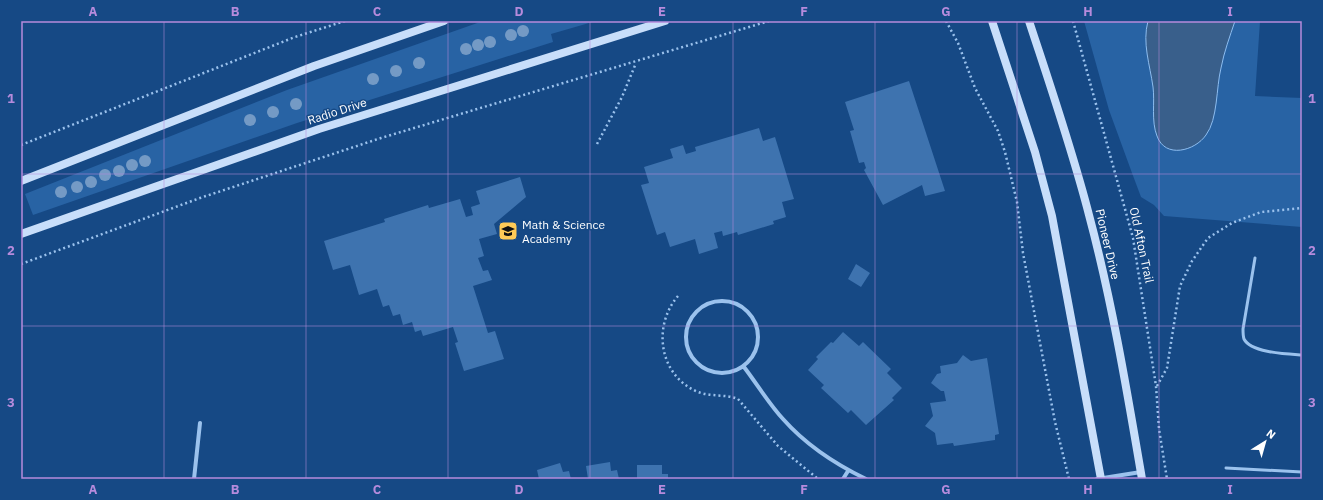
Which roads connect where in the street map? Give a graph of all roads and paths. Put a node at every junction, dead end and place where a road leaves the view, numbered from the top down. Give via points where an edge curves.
1 (345, 21) edge
2 (444, 21) edge
3 (665, 21) edge
4 (769, 21) edge
5 (946, 21) edge
6 (992, 21) edge
7 (1028, 21) edge
8 (1073, 21) edge
9 (636, 62) junction
10 (597, 144) dead end
11 (21, 145) edge
12 (21, 181) edge
13 (1302, 208) edge
14 (21, 234) edge
15 (1255, 258) dead end
16 (21, 264) edge
17 (678, 296) dead end
18 (1302, 355) edge
19 (744, 367) junction
20 (1156, 386) junction
21 (200, 423) dead end
22 (1226, 468) dead end
23 (848, 471) junction
24 (1302, 472) edge
25 (1142, 476) edge
26 (194, 479) edge
27 (818, 479) edge
28 (843, 479) edge
29 (866, 479) edge
30 (1069, 479) edge
31 (1100, 479) edge
32 (1167, 479) edge

1 - 11 path via 295,37
2 - 12 main road via 314,66
3 - 14 main road, Radio Drive via 305,134
4 - 9 path
5 - 30 path via 958,42 975,88 998,131 1005,152 1017,202 1023,253 1055,422
6 - 31 main road via 1052,216
7 - 25 main road, Pioneer Drive via 1069,144 1096,239
8 - 20 path, Old Afton Trail via 1134,238
9 - 10 path via 622,97
9 - 16 path via 381,138 200,198
13 - 20 path via 1261,212 1232,223 1208,238 1192,261 1180,286 1167,368
15 - 18 lane via 1243,329 1244,339 1251,346 1262,350
17 - 27 path via 667,312 662,332 662,347 672,370 697,392 741,401 778,446
19 - 19 street via 757,349 758,331 753,317 738,304 728,301 715,301 704,306 688,323 686,343 690,355 703,368 720,374
19 - 23 street via 782,418 799,436
20 - 32 path, Old Afton Trail via 1159,429
21 - 26 street
22 - 24 lane
23 - 28 street
23 - 29 street
25 - 31 street

